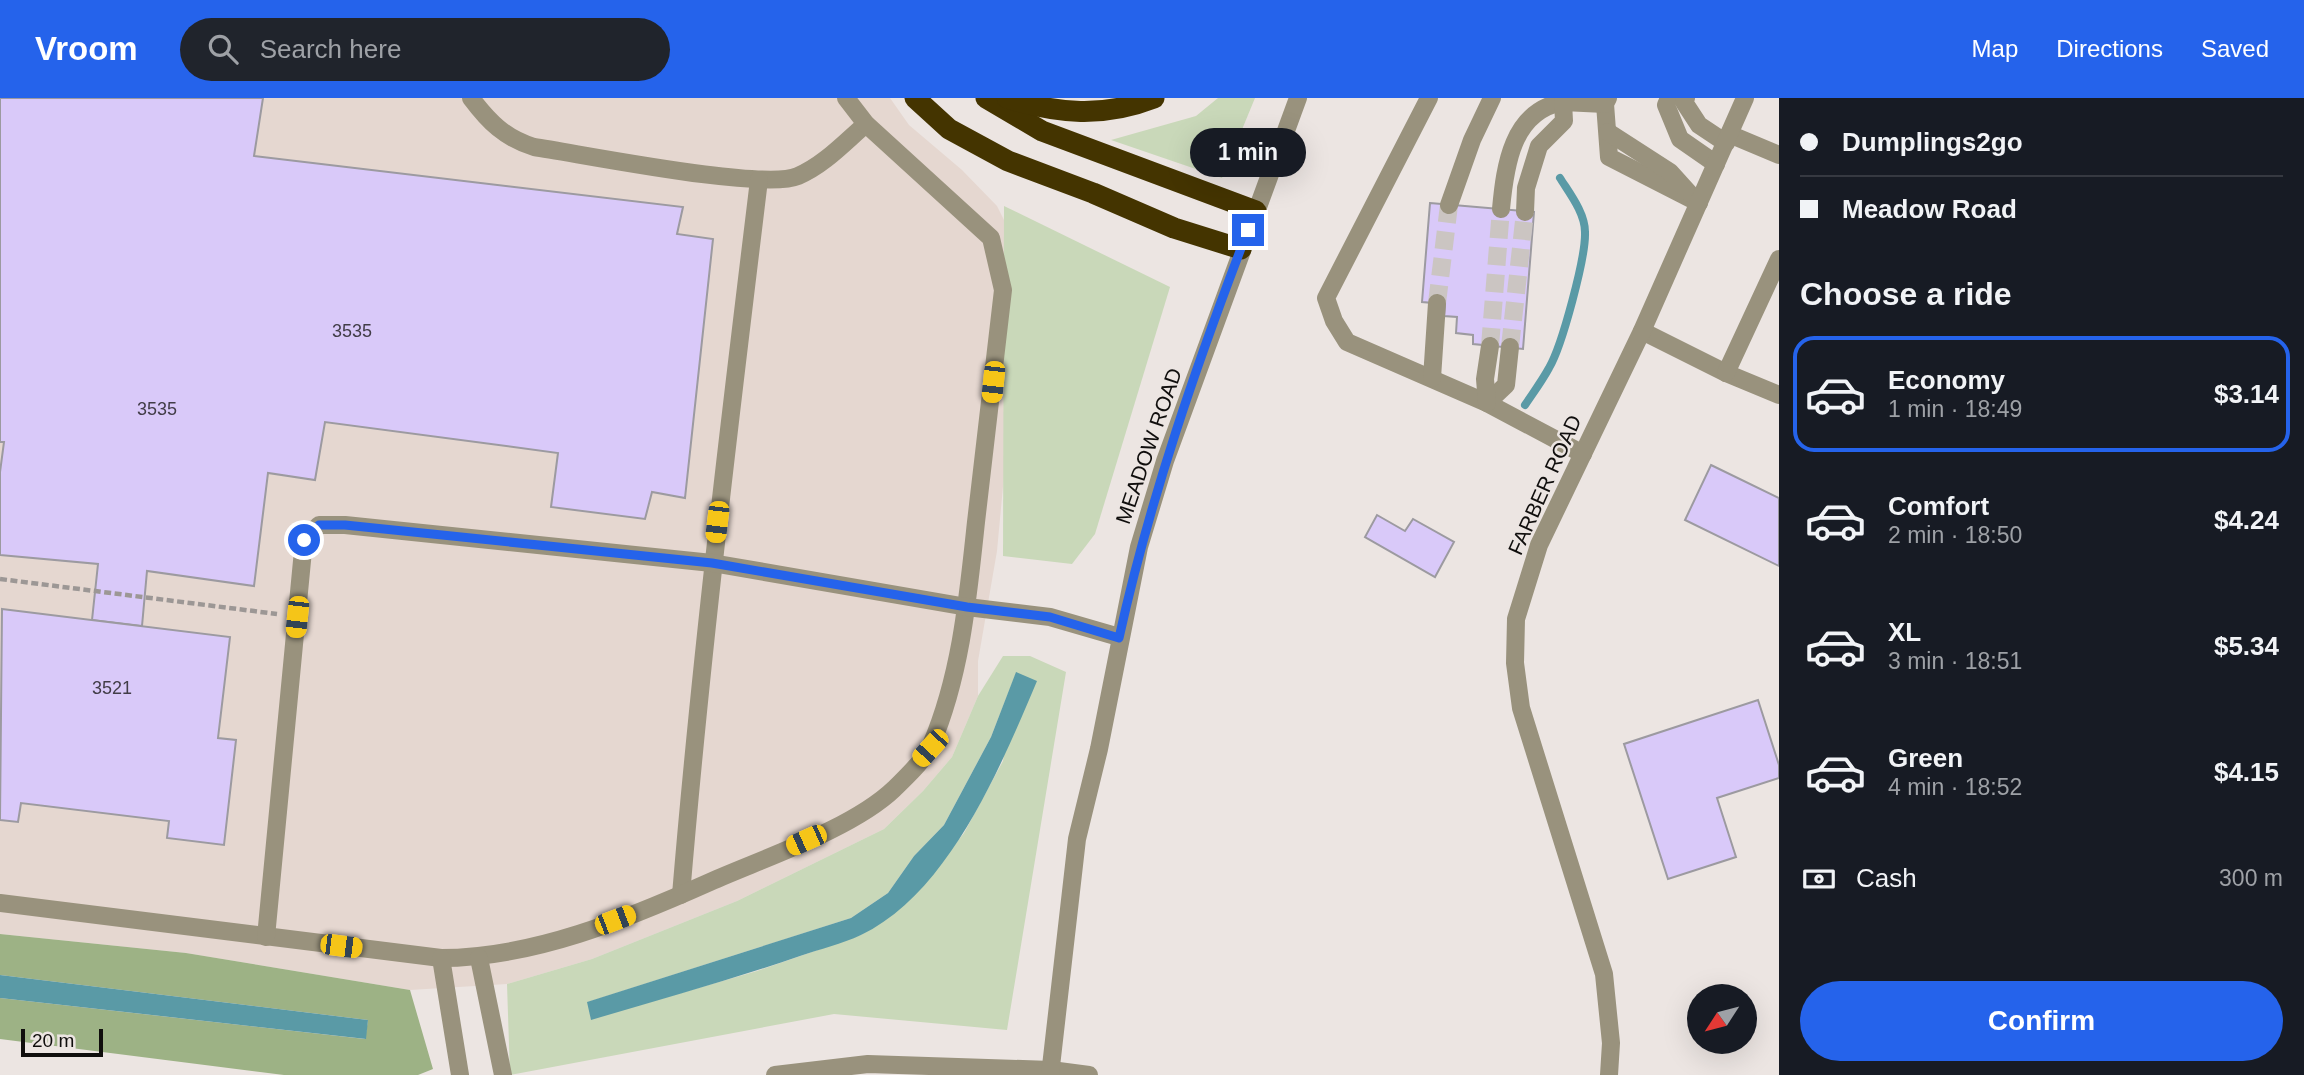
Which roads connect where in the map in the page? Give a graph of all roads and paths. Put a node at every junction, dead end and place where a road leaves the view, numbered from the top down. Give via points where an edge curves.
1 (471, 98) edge
2 (846, 98) edge
3 (915, 98) edge
4 (986, 98) edge
5 (1007, 98) edge
6 (1153, 98) edge
7 (1298, 98) edge
8 (1429, 98) edge
9 (1492, 98) edge
10 (1669, 98) edge
11 (1686, 98) edge
12 (1745, 98) edge
13 (1562, 100) edge
14 (1606, 101) edge
15 (866, 124) junction
16 (1728, 138) junction
17 (1779, 155) edge
18 (1716, 164) junction
19 (759, 180) junction
20 (1699, 203) junction
21 (1449, 205) tunnel mouth
22 (1501, 209) tunnel mouth
23 (1256, 211) junction
24 (1525, 212) tunnel mouth
25 (1241, 249) junction
26 (1779, 259) edge
27 (1437, 303) tunnel mouth
28 (1642, 331) junction
29 (1490, 346) tunnel mouth
30 (1510, 347) tunnel mouth
31 (1726, 373) junction
32 (1432, 378) junction
33 (1779, 395) edge
34 (1487, 402) junction
35 (1583, 454) junction
36 (712, 563) junction
37 (0, 579) edge
38 (967, 607) junction
39 (297, 617) junction
40 (1119, 638) junction
41 (681, 895) junction
42 (0, 903) edge
43 (266, 937) junction
44 (441, 958) junction
45 (479, 958) junction
46 (1050, 1072) edge
47 (460, 1075) edge
48 (503, 1075) edge
49 (775, 1075) edge
50 (1089, 1075) edge
51 (1609, 1075) edge

1 - 19 street via 490,123 514,141 534,147
2 - 15 street
3 - 25 highway via 949,129 1007,161 1174,228
4 - 23 highway via 1042,131
5 - 6 highway via 1084,114 1128,108
7 - 23 street, MEADOW ROAD
8 - 32 street via 1326,298 1347,342
9 - 21 street
10 - 18 street via 1665,105 1680,139
11 - 16 street via 1684,102 1699,125
12 - 16 street, FARBER ROAD
13 - 14 street
13 - 22 street via 1543,106 1520,131 1504,171
13 - 24 street via 1564,121 1539,146 1526,188
14 - 20 street via 1609,157
15 - 19 street via 797,177
15 - 38 street via 991,238 1003,290
16 - 17 street
16 - 18 street, FARBER ROAD
18 - 20 street, FARBER ROAD
19 - 36 street
20 - 28 street, FARBER ROAD
23 - 25 street, MEADOW ROAD
25 - 40 street, MEADOW ROAD via 1165,461 1139,547
26 - 31 street
27 - 32 street
28 - 31 street
28 - 35 street, FARBER ROAD
29 - 34 street
30 - 34 street via 1506,385
31 - 33 street
32 - 34 street
34 - 35 street
35 - 51 street, FARBER ROAD via 1539,545 1517,619 1515,663 1521,708 1604,974 1611,1043
36 - 38 street
36 - 39 street via 319,525 304,540
36 - 41 street
37 - 39 path
38 - 40 street via 1050,617
38 - 41 street via 946,703 930,748 892,790 830,829
39 - 43 street
40 - 46 street, MEADOW ROAD via 1077,839
41 - 45 street via 615,920
42 - 43 street
43 - 44 street
44 - 45 street
44 - 47 street
45 - 48 street
46 - 49 street via 868,1064
46 - 50 street

